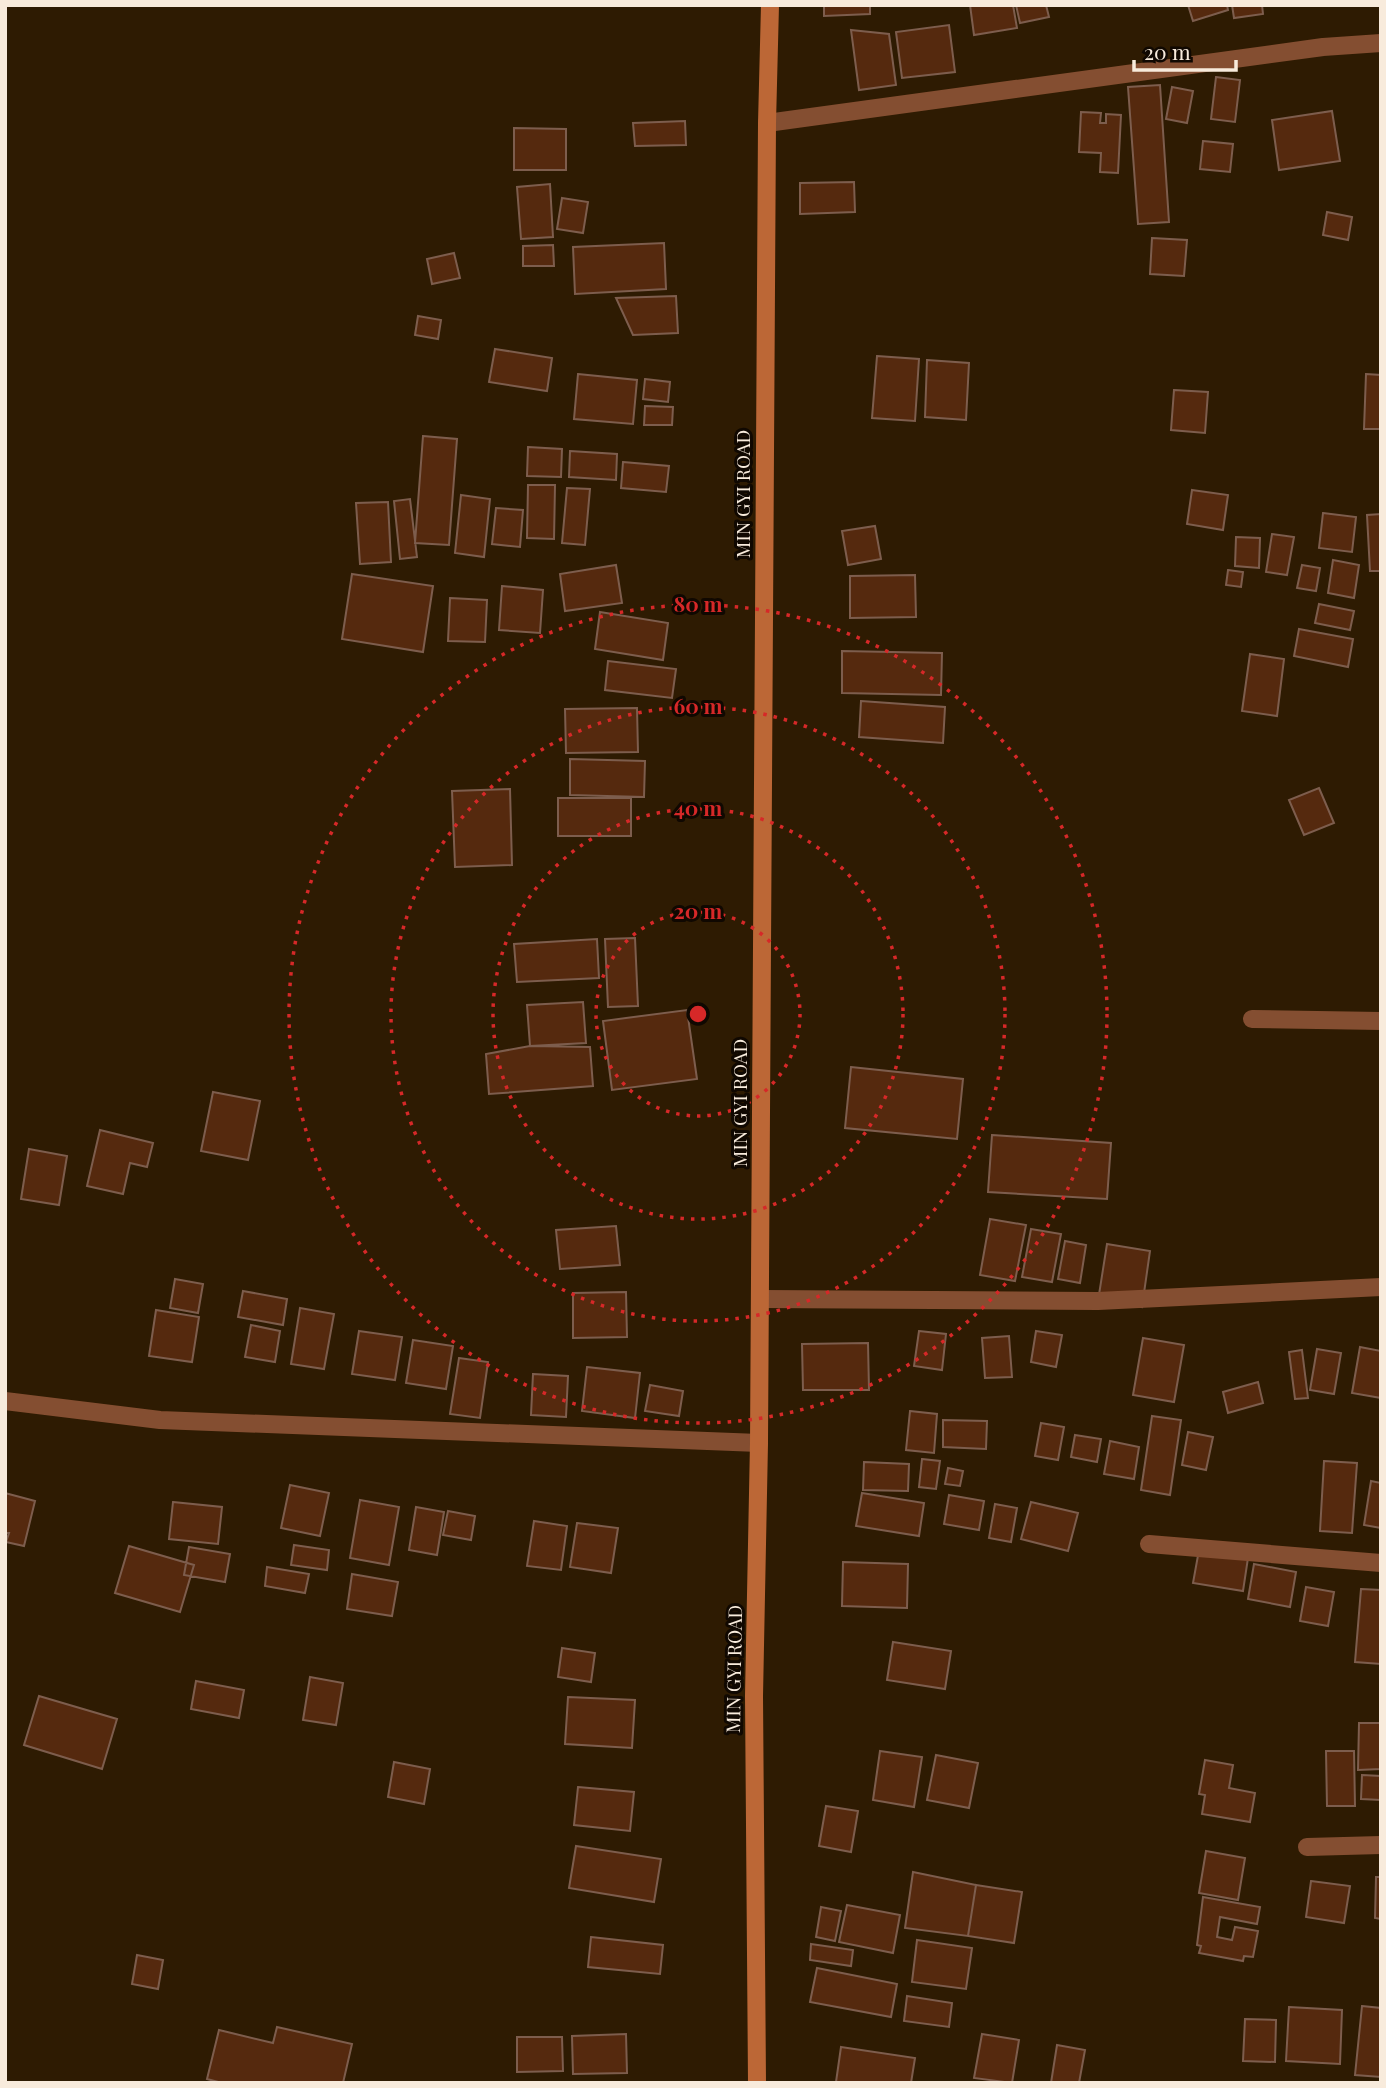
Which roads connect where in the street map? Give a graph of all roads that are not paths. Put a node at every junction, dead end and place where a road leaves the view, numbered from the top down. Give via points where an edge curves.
1 (770, 5) edge
2 (1381, 43) edge
3 (767, 123) junction
4 (1252, 1019) dead end
5 (1381, 1021) edge
6 (1381, 1287) edge
7 (760, 1299) junction
8 (5, 1401) edge
9 (759, 1443) junction
10 (1149, 1544) dead end
11 (1381, 1563) edge
12 (1381, 1845) edge
13 (1307, 1847) dead end
14 (757, 2083) edge

1 - 3 main road, MIN GYI ROAD
2 - 3 street via 1310,48
3 - 7 main road, MIN GYI ROAD
4 - 5 street
6 - 7 street via 1098,1301
7 - 9 main road, MIN GYI ROAD
8 - 9 street via 160,1420
9 - 14 main road, MIN GYI ROAD via 754,1696
10 - 11 street
12 - 13 street

